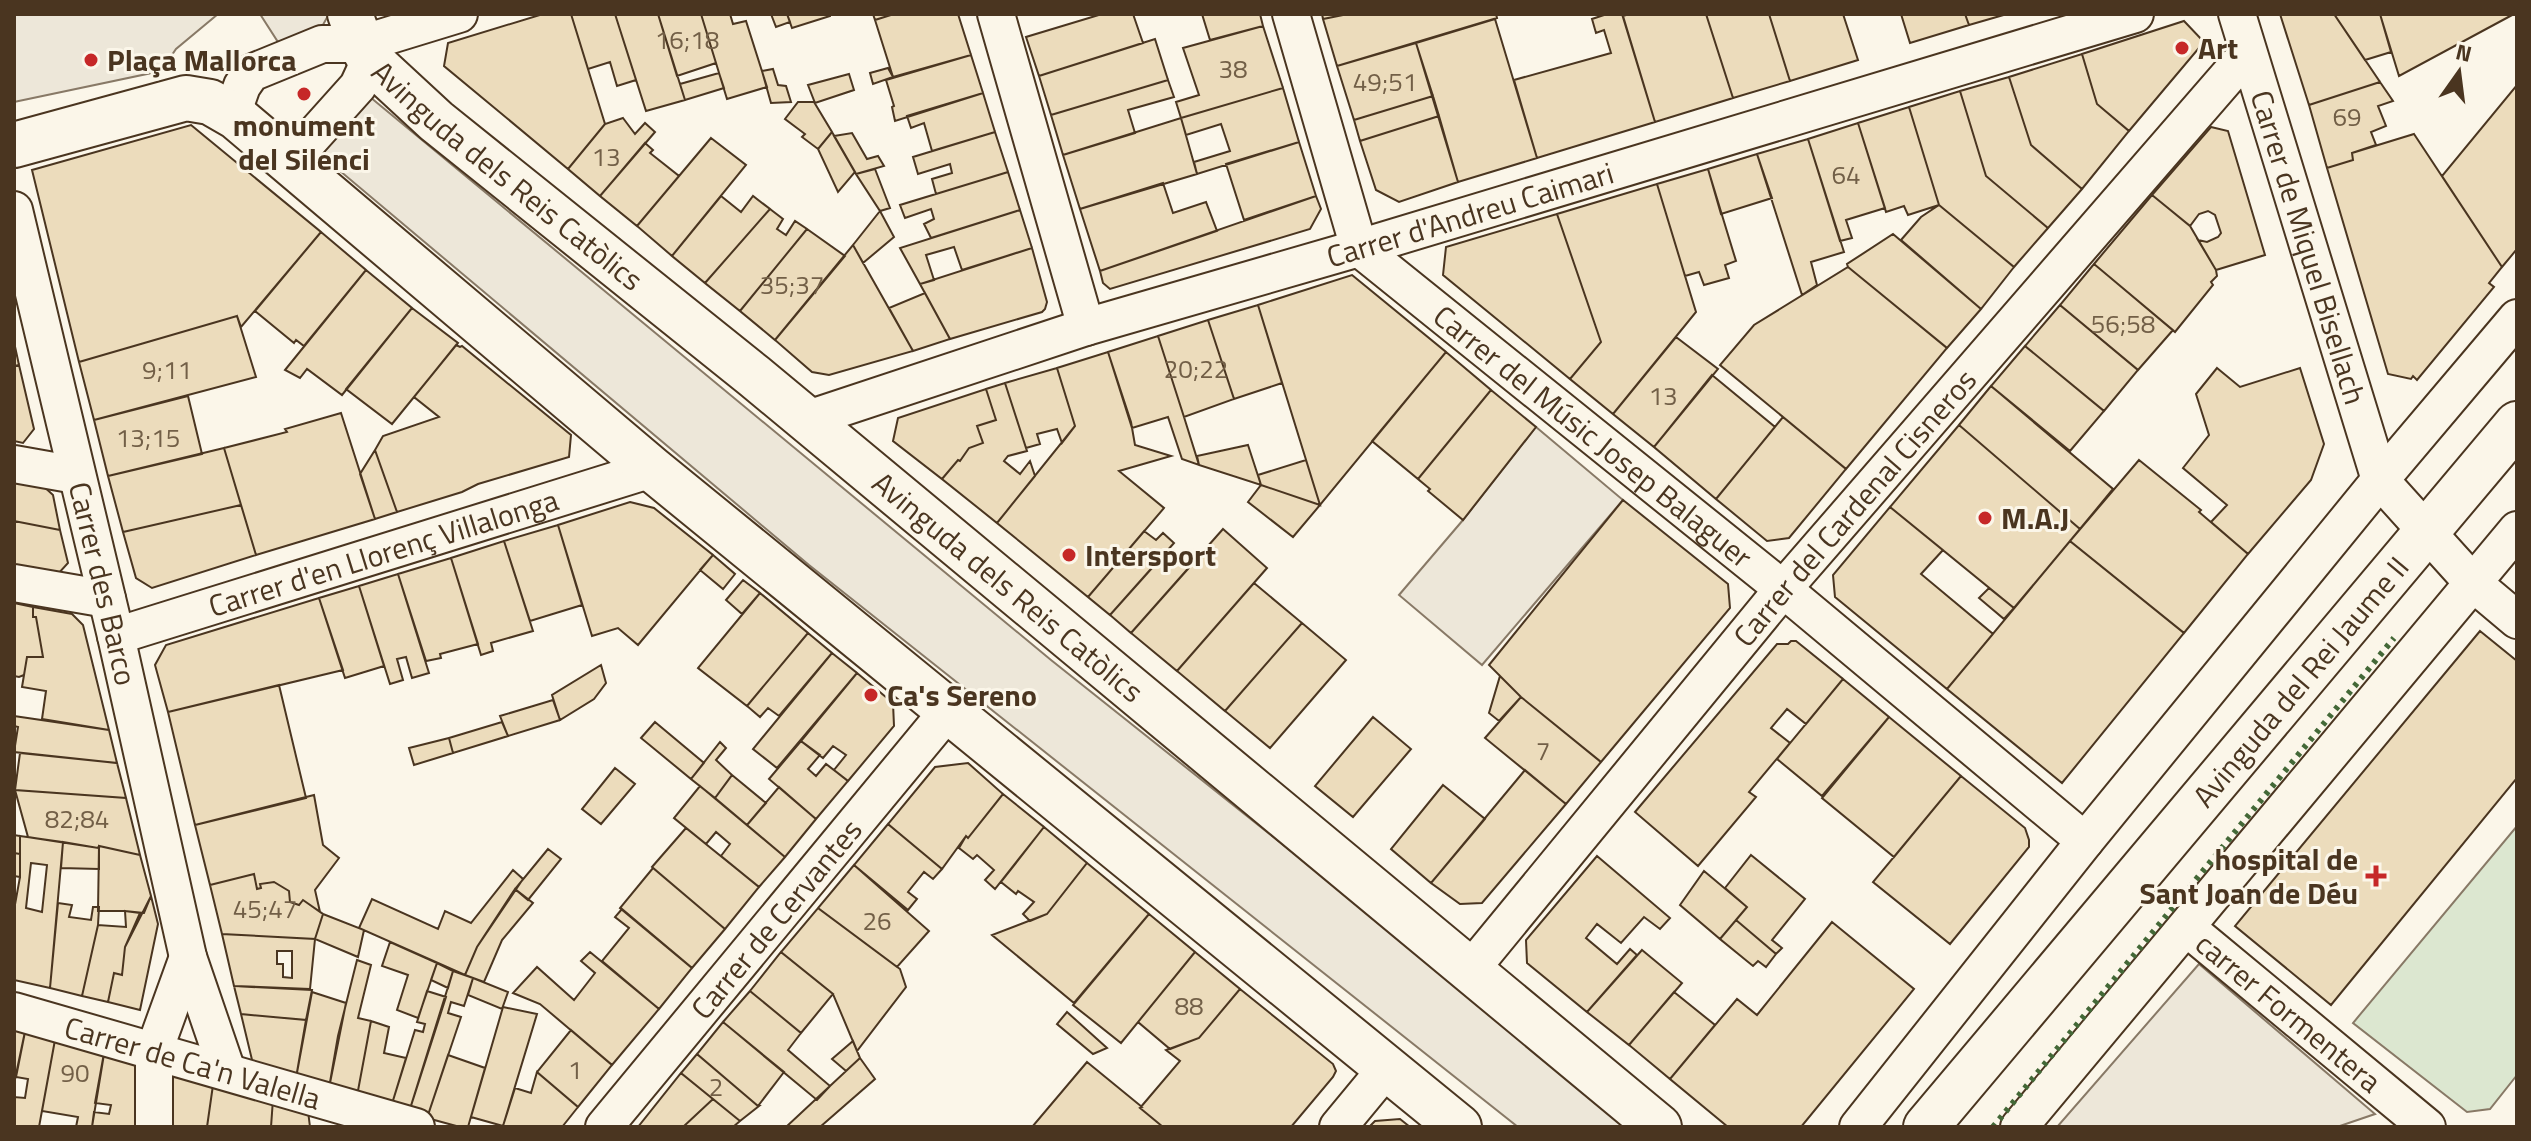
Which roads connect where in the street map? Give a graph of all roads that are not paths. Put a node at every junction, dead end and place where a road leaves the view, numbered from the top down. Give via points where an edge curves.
1 (459, 14) edge
2 (996, 14) edge
3 (1291, 14) edge
4 (2135, 14) edge
5 (2237, 14) edge
6 (360, 39) edge
7 (2248, 53) junction
8 (236, 117) junction
9 (14, 145) edge
10 (272, 147) junction
11 (14, 210) edge
12 (1359, 248) junction
13 (2517, 318) edge
14 (1086, 327) junction
15 (805, 420) junction
16 (2517, 424) edge
17 (14, 464) edge
18 (652, 469) junction
19 (76, 475) junction
20 (2380, 480) junction
21 (2517, 530) edge
22 (2428, 532) junction
23 (14, 583) edge
24 (2473, 583) junction
25 (1783, 589) junction
26 (107, 599) junction
27 (2517, 620) edge
28 (116, 636) junction
29 (948, 711) junction
30 (2085, 841) junction
31 (2187, 928) junction
32 (188, 957) junction
33 (1471, 969) junction
34 (14, 1011) edge
35 (154, 1051) junction
36 (1386, 1069) junction
37 (227, 1071) junction
38 (321, 1113) edge
39 (1928, 1126) edge
40 (154, 1127) edge
41 (416, 1127) edge
42 (604, 1127) edge
43 (1338, 1127) edge
44 (1459, 1127) edge
45 (1659, 1127) edge
46 (1858, 1127) edge
47 (2019, 1127) edge
48 (2427, 1127) edge

1 - 6 street
2 - 14 street
3 - 12 street
4 - 12 street, Carrer d'Andreu Caimari
5 - 7 street, Carrer de Miquel Bisellach
6 - 8 street via 322,44 251,73 237,100
6 - 10 street via 358,86 306,144
6 - 15 main road, Avinguda dels Reis Catòlics via 436,121
7 - 20 street, Carrer de Miquel Bisellach
7 - 25 street, Carrer del Cardenal Cisneros
8 - 9 main road via 210,102 186,98
8 - 10 main road
10 - 18 main road
11 - 19 street, Carrer des Barco
12 - 14 street, Carrer d'Andreu Caimari
12 - 25 street, Carrer del Músic Josep Balaguer
13 - 20 street
14 - 15 street, Carrer d'Andreu Caimari
15 - 33 main road, Avinguda dels Reis Catòlics
16 - 22 main road, Avinguda del Rei Jaume II
17 - 19 street
18 - 28 street, Carrer d'en Llorenç Villalonga
18 - 29 main road
19 - 26 street, Carrer des Barco
20 - 22 street
20 - 30 street
21 - 24 street
22 - 24 street
22 - 39 main road, Avinguda del Rei Jaume II
23 - 26 street
24 - 27 street
24 - 31 street
25 - 30 street, Carrer del Músic Josep Balaguer
25 - 33 street, Carrer del Cardenal Cisneros
26 - 28 street, Carrer des Barco
28 - 32 street, Carrer des Barco
29 - 36 main road
29 - 42 street, Carrer de Cervantes
30 - 46 street
31 - 47 street
31 - 48 street, carrer Formentera
32 - 35 street
32 - 37 street, Carrer des Barco
33 - 45 main road, Avinguda dels Reis Catòlics
34 - 35 street, Carrer de Ca'n Valella
35 - 37 street, Carrer de Ca'n Valella
35 - 40 street
36 - 43 street
36 - 44 main road
37 - 38 street, Carrer de Ca'n Valella
38 - 41 street, Carrer de Ca'n Valella

